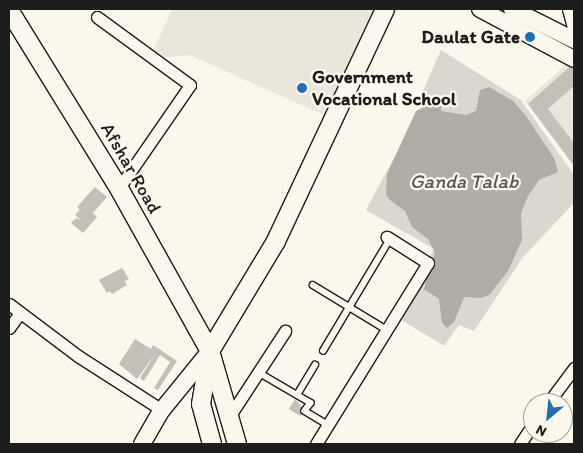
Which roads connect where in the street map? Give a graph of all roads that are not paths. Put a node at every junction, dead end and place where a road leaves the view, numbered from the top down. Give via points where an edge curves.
1 (385, 9) edge
2 (480, 9) edge
3 (512, 9) edge
4 (568, 9) edge
5 (9, 10) edge
6 (97, 17) dead end
7 (574, 32) edge
8 (574, 40) edge
9 (574, 59) edge
10 (119, 188) junction
11 (388, 238) joint
12 (313, 285) dead end
13 (9, 304) edge
14 (349, 307) junction
15 (20, 313) junction
16 (9, 328) edge
17 (386, 330) junction
18 (284, 331) dead end
19 (210, 351) junction
20 (323, 351) dead end
21 (315, 365) dead end
22 (574, 368) edge
23 (258, 372) junction
24 (555, 393) edge
25 (297, 395) junction
26 (162, 410) junction
27 (229, 417) junction
28 (328, 425) junction
29 (142, 444) edge
30 (212, 444) edge
31 (237, 444) edge
32 (316, 444) edge

1 - 19 main road via 276,241
2 - 9 main road
3 - 8 main road
4 - 7 street
5 - 10 main road, Afshar Road
6 - 10 street via 190,85
10 - 19 main road, Afshar Road
11 - 14 lane
11 - 17 street via 428,263
12 - 14 lane
13 - 15 street
14 - 17 lane
14 - 20 lane
15 - 16 street
15 - 26 street via 78,356
17 - 28 street
18 - 23 street
19 - 26 main road
19 - 27 main road, Afshar Road
19 - 30 main road via 201,404
21 - 25 lane
22 - 24 street
23 - 25 lane
23 - 27 street
25 - 28 lane via 311,403 306,411
26 - 29 main road
27 - 31 main road, Afshar Road
28 - 32 street

